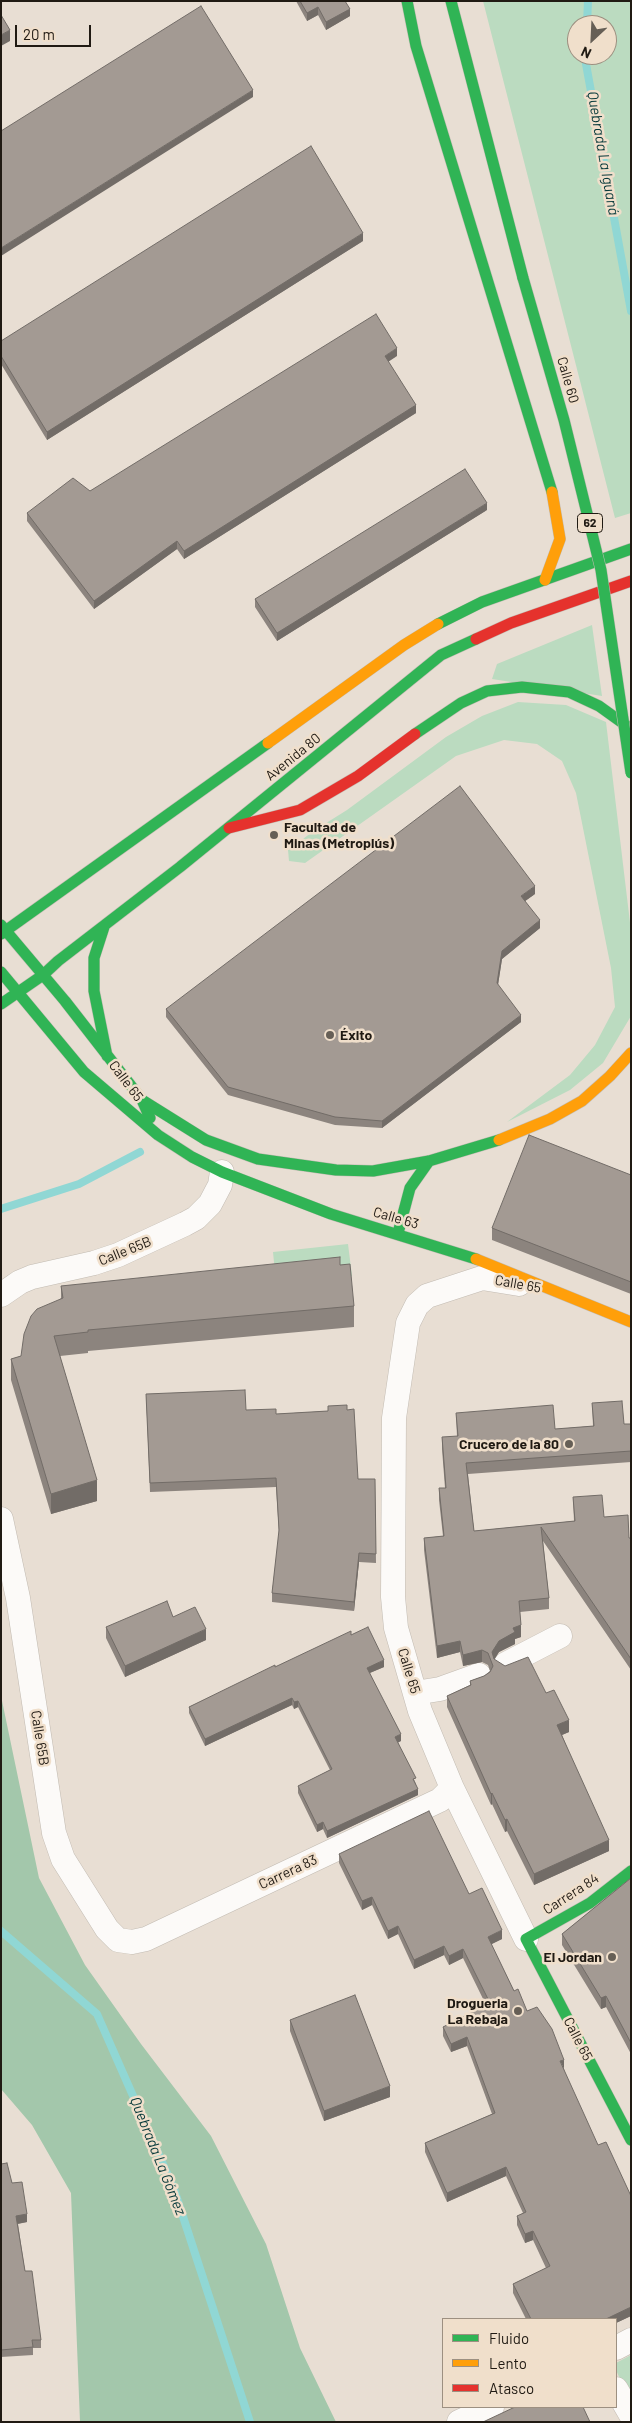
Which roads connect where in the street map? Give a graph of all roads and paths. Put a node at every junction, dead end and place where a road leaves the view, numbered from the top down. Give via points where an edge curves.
1 (407, 1) edge
2 (451, 1) edge
3 (631, 550) edge
4 (545, 580) junction
5 (631, 581) edge
6 (631, 729) edge
7 (631, 773) edge
8 (229, 828) junction
9 (104, 927) junction
10 (3, 930) edge
11 (1, 972) edge
12 (43, 976) junction
13 (18, 993) junction
14 (1, 1004) edge
15 (631, 1053) edge
16 (107, 1056) junction
17 (142, 1100) junction
18 (158, 1135) junction
19 (429, 1161) junction
20 (222, 1172) junction
21 (398, 1233) junction
22 (557, 1290) junction
23 (1, 1295) edge
24 (631, 1322) edge
25 (1, 1519) edge
26 (560, 1636) dead end
27 (506, 1664) edge
28 (479, 1675) dead end
29 (415, 1693) junction
30 (452, 1788) junction
31 (631, 1870) edge
32 (526, 1939) junction
33 (118, 1940) joint
34 (631, 2140) edge
35 (631, 2340) edge
36 (617, 2347) edge
37 (617, 2391) edge
38 (490, 2408) edge
39 (631, 2415) edge
40 (460, 2422) edge

1 - 4 main road via 418,56 550,483 560,540
2 - 7 main road, Calle 60 / 62, bridge via 601,570
3 - 4 main road, Avenida 80
4 - 10 main road, Avenida 80 via 459,612 404,645
5 - 8 main road, Avenida 80 via 511,623 441,654
6 - 8 main road via 599,706 568,692 522,687 487,691 461,704 358,776 300,810
8 - 9 main road, Avenida 80
9 - 12 main road, Avenida 80
9 - 16 main road via 94,958 94,991
10 - 12 main road, Calle 65
11 - 13 main road, Calle 65
12 - 13 main road, Avenida 80
12 - 16 main road, Calle 65
13 - 14 main road, Avenida 80
13 - 18 main road, Calle 65 via 84,1072
15 - 19 main road via 582,1101 550,1119 502,1139
16 - 17 main road, Calle 65
17 - 18 main road, Calle 65
17 - 19 main road via 206,1140 258,1159 336,1170 373,1171
18 - 20 main road, Calle 63
19 - 21 main road via 410,1188
20 - 21 main road, Calle 63 via 332,1214
20 - 23 street, Calle 65B via 220,1185 210,1204 196,1218 118,1255 32,1277
21 - 22 main road, Calle 63 via 460,1252
22 - 24 main road, Calle 63
22 - 29 street, Calle 65 via 482,1278 427,1296 417,1305 408,1323 394,1418 393,1597 396,1628
25 - 33 street, Calle 65B via 18,1598 54,1833 63,1859 106,1929
26 - 27 street
28 - 29 street via 440,1689
29 - 30 street, Calle 65
30 - 32 street, Calle 65
30 - 33 street, Carrera 83 via 440,1800 146,1939
31 - 32 main road, Carrera 84 via 590,1902
32 - 34 main road, Calle 65
35 - 36 street
37 - 39 street
38 - 40 street

